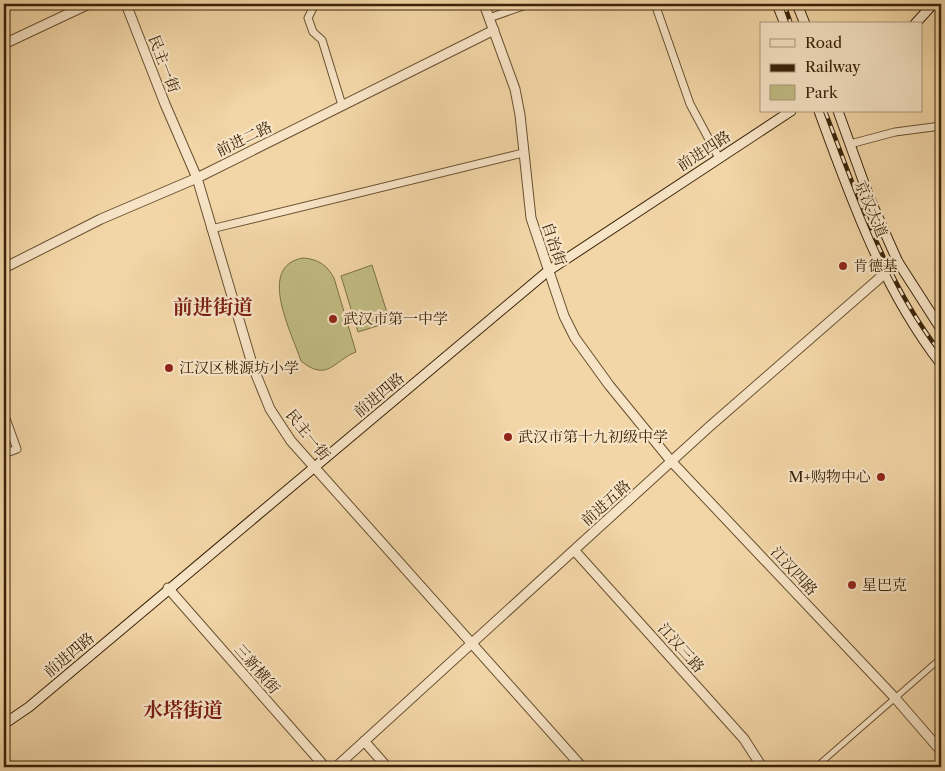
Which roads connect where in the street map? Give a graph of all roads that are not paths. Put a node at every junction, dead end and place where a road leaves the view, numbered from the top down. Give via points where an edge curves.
1 (89, 4) edge
2 (126, 4) edge
3 (313, 4) edge
4 (484, 4) edge
5 (529, 4) edge
6 (654, 4) edge
7 (777, 4) edge
8 (798, 4) edge
9 (933, 4) edge
10 (489, 18) junction
11 (784, 22) edge
12 (804, 22) edge
13 (917, 22) edge
14 (494, 30) junction
15 (4, 44) edge
16 (342, 105) junction
17 (789, 112) edge
18 (819, 112) edge
19 (838, 112) edge
20 (941, 126) edge
21 (850, 144) junction
22 (524, 153) junction
23 (719, 158) junction
24 (197, 178) junction
25 (212, 229) junction
26 (898, 262) junction
27 (4, 268) edge
28 (548, 271) junction
29 (885, 274) junction
30 (941, 329) edge
31 (941, 364) edge
32 (4, 412) edge
33 (4, 454) edge
34 (671, 461) junction
35 (315, 467) junction
36 (574, 550) junction
37 (168, 588) junction
38 (472, 643) junction
39 (941, 658) edge
40 (896, 699) junction
41 (4, 724) edge
42 (364, 741) junction
43 (941, 751) edge
44 (325, 767) edge
45 (336, 767) edge
46 (387, 767) edge
47 (582, 767) edge
48 (762, 767) edge
49 (816, 767) edge

1 - 15 street
2 - 24 street, 民主一街
3 - 16 street via 308,18 313,32 322,40
4 - 10 street, 自治街
5 - 10 street
6 - 23 street via 690,104
7 - 11 street
8 - 12 street
9 - 13 street
10 - 14 street, 自治街
14 - 16 street, 前进二路
14 - 22 street, 自治街 via 515,89
16 - 24 street, 前进二路
17 - 23 street, 前进四路
18 - 29 street, 京汉大道 via 849,193
19 - 21 street, 京汉大道
20 - 21 street via 895,132
21 - 26 street, 京汉大道
22 - 25 street
22 - 28 street, 自治街 via 531,218
23 - 28 street, 前进四路
24 - 25 street, 民主一街
24 - 27 street, 前进二路 via 101,220
25 - 35 street, 民主一街 via 253,367 270,409 290,441
26 - 29 street, 前进五路
26 - 30 street, 京汉大道
28 - 34 street, 自治街 via 575,338
28 - 35 street, 前进四路
29 - 31 street, 京汉大道
29 - 34 street, 前进五路
32 - 33 street via 17,449
34 - 36 street, 前进五路
34 - 40 street, 江汉四路
35 - 37 street, 前进四路
35 - 38 street, 民主一街
36 - 38 street, 前进五路
36 - 48 street, 江汉三路 via 744,738
37 - 41 street, 前进四路 via 29,707
37 - 44 street, 三新横街
38 - 42 street, 前进五路
38 - 47 street, 民主一街
39 - 40 street
40 - 43 street, 江汉四路
40 - 49 street
42 - 45 street, 前进五路
42 - 46 street

